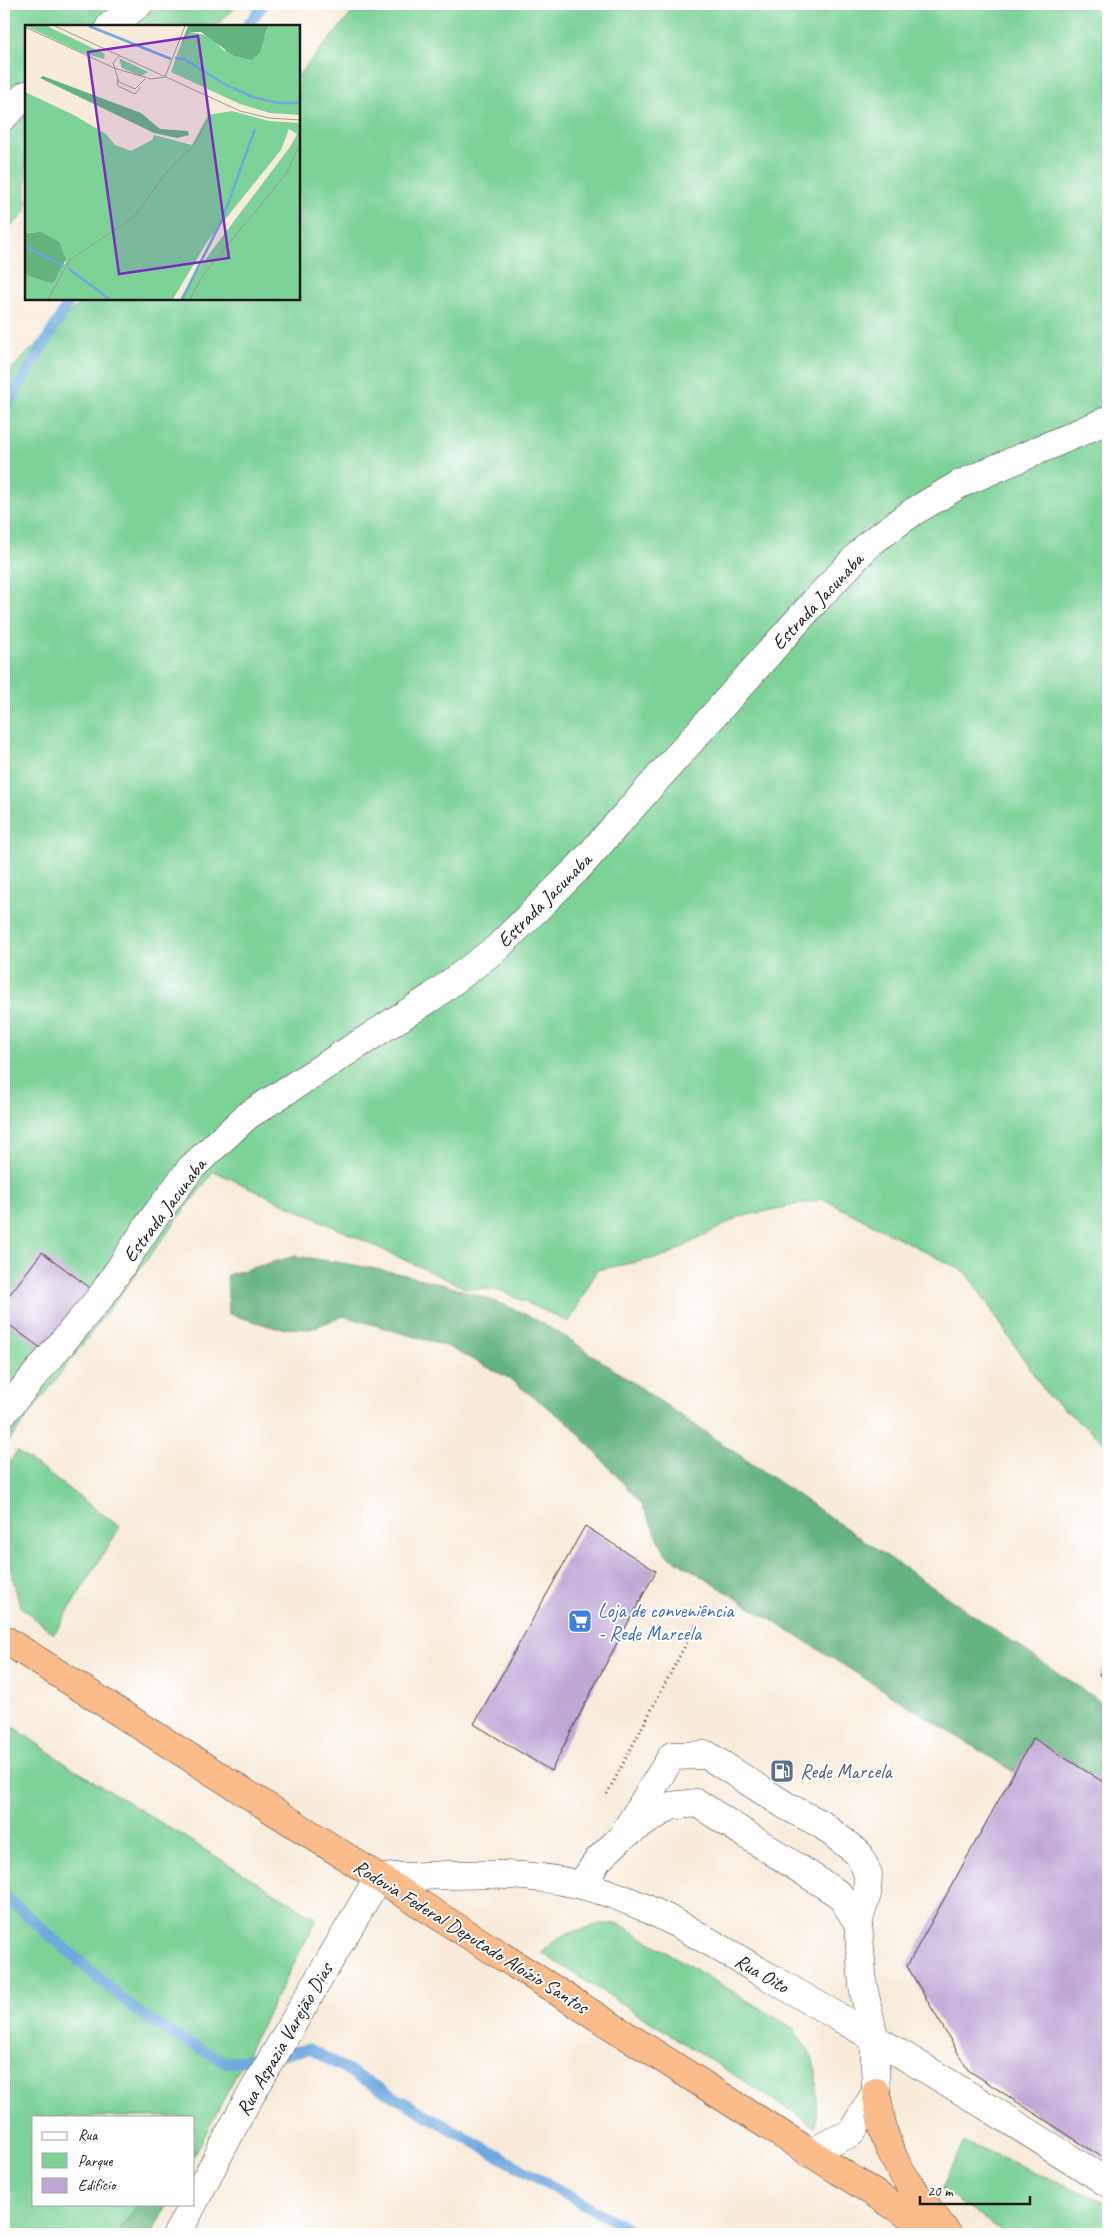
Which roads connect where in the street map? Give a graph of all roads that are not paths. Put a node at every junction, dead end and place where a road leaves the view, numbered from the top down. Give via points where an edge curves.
1 (139, 4) edge
2 (111, 25) edge
3 (25, 96) edge
4 (4, 116) edge
5 (1108, 420) edge
6 (4, 1412) edge
7 (4, 1639) edge
8 (622, 1837) junction
9 (378, 1878) junction
10 (581, 1885) junction
11 (858, 1923) junction
12 (874, 2037) junction
13 (876, 2092) junction
14 (809, 2153) junction
15 (1108, 2183) edge
16 (195, 2199) edge
17 (191, 2206) edge
18 (177, 2234) edge
19 (938, 2234) edge
20 (948, 2234) edge

1 - 2 street
3 - 4 street
5 - 6 street, Estrada Jacunaba via 960,484 912,512 870,543 579,867 497,948 432,997 247,1116 191,1168 102,1295
7 - 9 highway, Rodovia Federal Deputado Aloízio Santos
8 - 10 street via 598,1860
8 - 11 street via 670,1806 697,1803 840,1895
8 - 11 street via 672,1756 707,1755 788,1807 821,1824 859,1854 868,1874 867,1894
9 - 10 street, Rua Oito via 527,1875
9 - 14 highway, Rodovia Federal Deputado Aloízio Santos via 693,2076
9 - 16 street, Rua Aspazia Varejão Dias via 242,2110
10 - 12 street, Rua Oito via 638,1904
11 - 12 street via 863,1986
12 - 13 street
12 - 15 street, Rua Oito
13 - 14 street via 851,2133
13 - 20 highway via 892,2156
14 - 19 highway, Rodovia Federal Deputado Aloízio Santos
17 - 18 street, Rua Aspazia Varejão Dias

